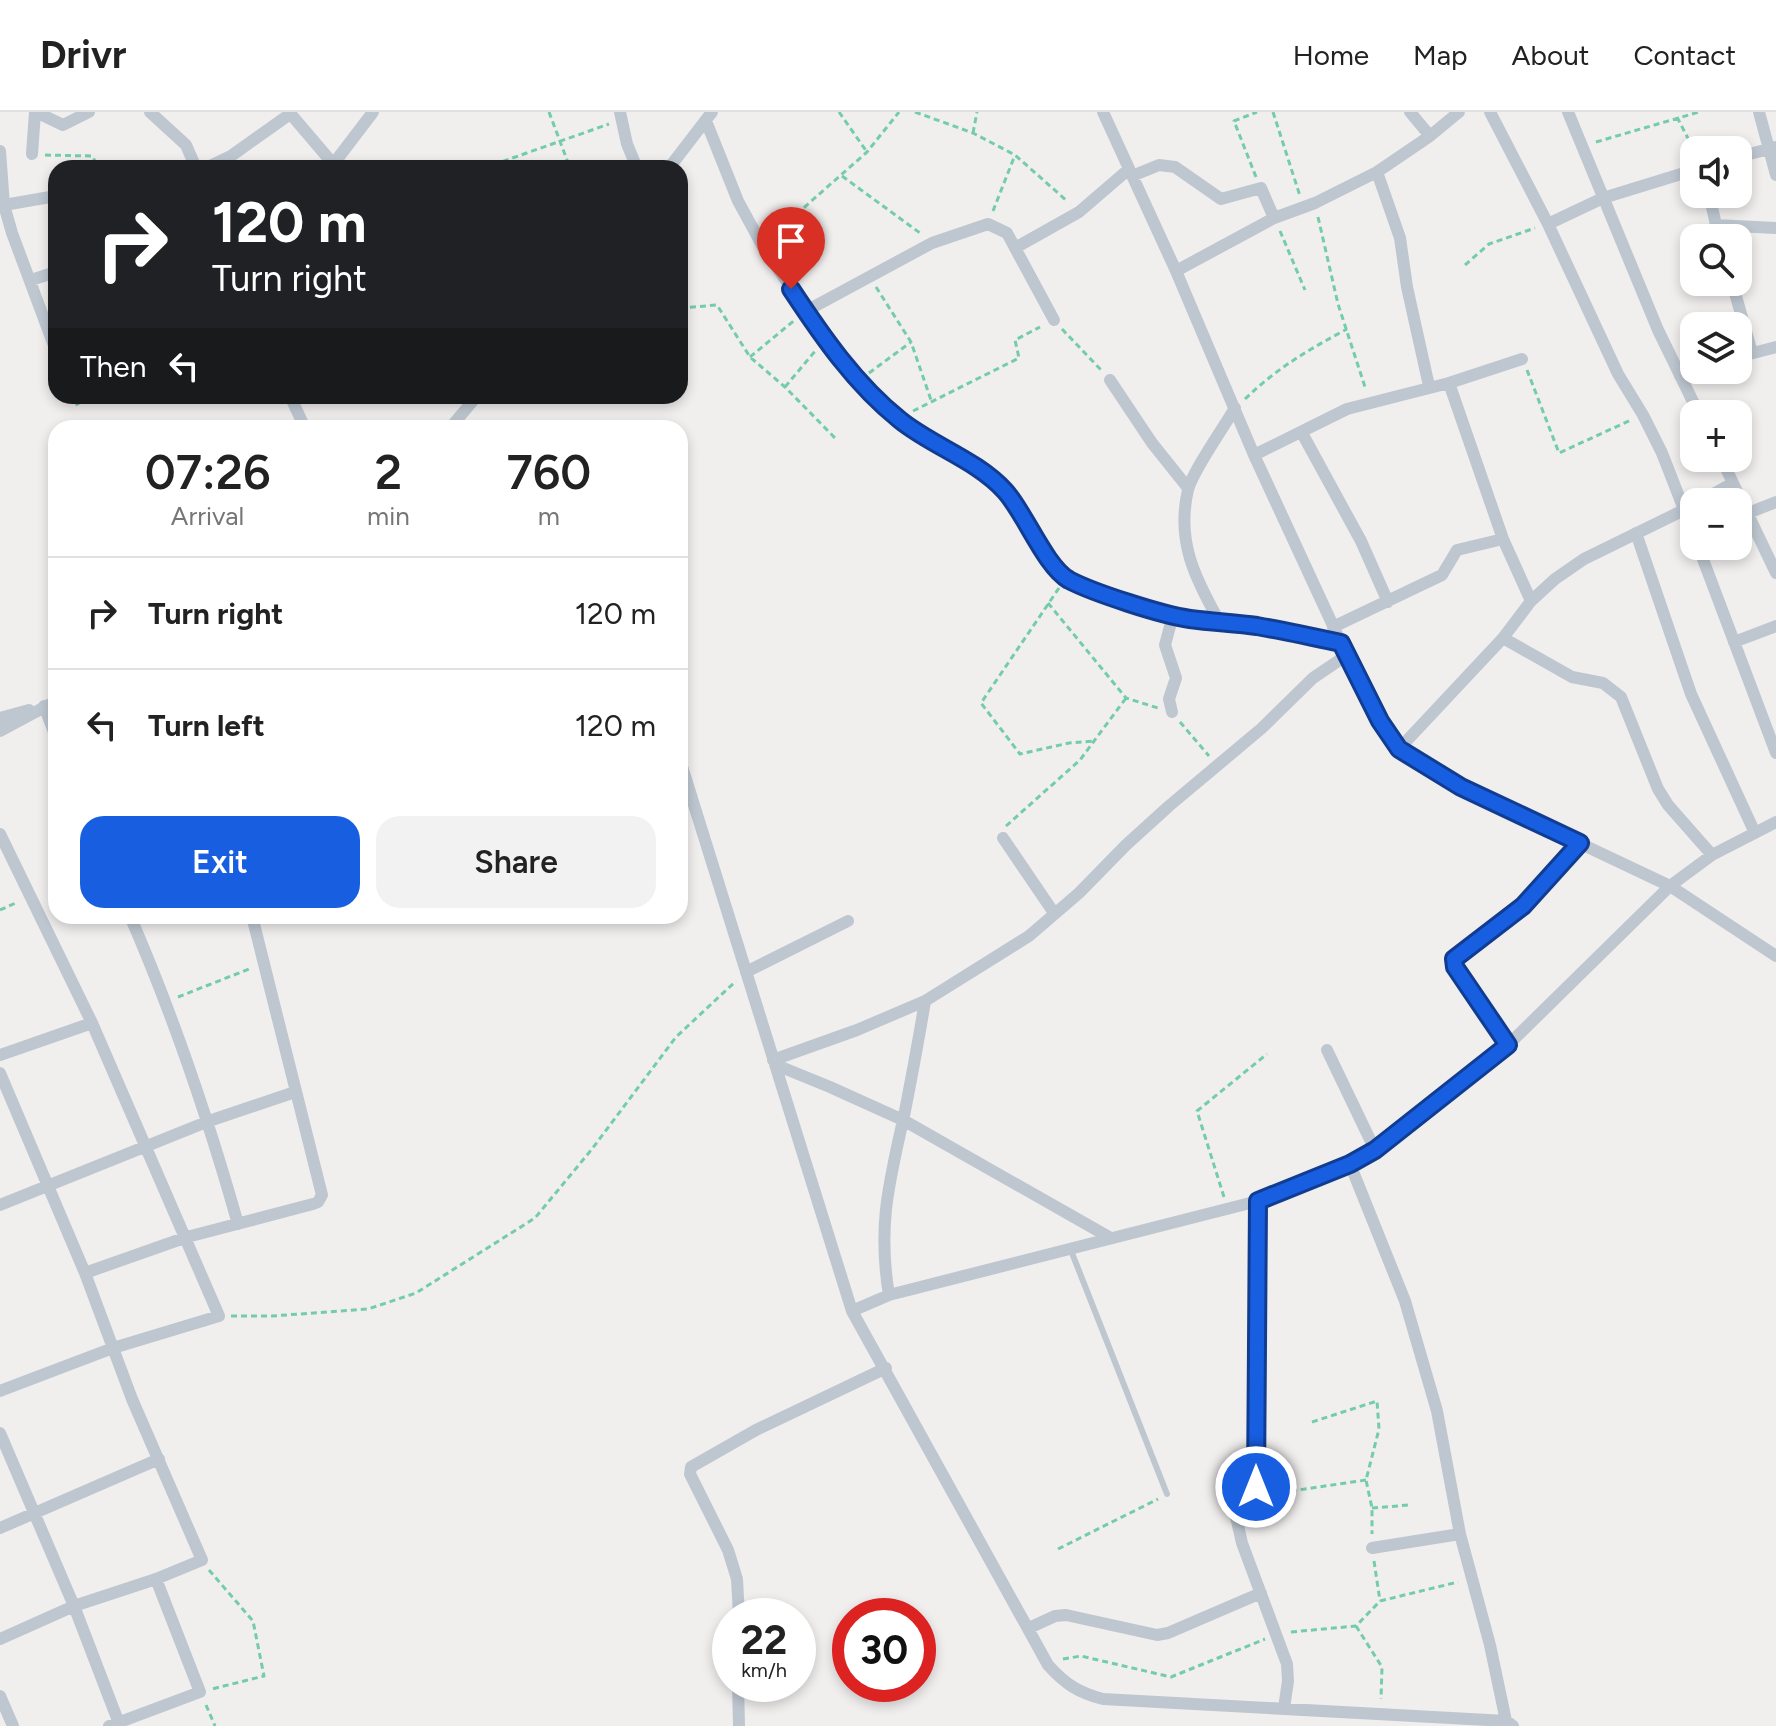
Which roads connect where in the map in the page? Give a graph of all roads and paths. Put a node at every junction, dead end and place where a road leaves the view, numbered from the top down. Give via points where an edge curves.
1 (35, 112) edge
2 (89, 112) edge
3 (150, 112) edge
4 (373, 112) edge
5 (549, 112) edge
6 (839, 112) edge
7 (899, 112) edge
8 (915, 112) edge
9 (977, 112) edge
10 (1103, 112) edge
11 (1257, 112) edge
12 (1273, 112) edge
13 (1410, 112) edge
14 (1459, 112) edge
15 (1490, 112) edge
16 (1568, 112) edge
17 (1699, 112) edge
18 (1759, 112) edge
19 (290, 113) edge
20 (621, 116) edge
21 (709, 116) edge
22 (1677, 117) junction
23 (973, 133) junction
24 (1430, 136) junction
25 (1687, 136) edge
26 (561, 139) junction
27 (1580, 146) junction
28 (1772, 148) edge
29 (0, 151) edge
30 (867, 152) junction
31 (1752, 153) edge
32 (32, 154) dead end
33 (1015, 155) junction
34 (92, 156) dead end
35 (94, 160) edge
36 (193, 160) edge
37 (223, 160) edge
38 (328, 160) edge
39 (334, 160) edge
40 (505, 160) edge
41 (568, 160) edge
42 (633, 160) edge
43 (675, 160) edge
44 (1131, 172) junction
45 (1377, 172) junction
46 (1680, 174) edge
47 (841, 175) junction
48 (1776, 175) edge
49 (1261, 188) junction
50 (48, 197) edge
51 (1603, 198) junction
52 (4, 205) junction
53 (1309, 206) junction
54 (1079, 212) junction
55 (1274, 218) junction
56 (988, 224) junction
57 (1548, 224) junction
58 (1752, 227) edge
59 (1776, 228) edge
60 (932, 243) junction
61 (762, 245) junction
62 (1015, 248) junction
63 (1465, 265) dead end
64 (1176, 271) junction
65 (48, 275) edge
66 (870, 277) junction
67 (31, 280) junction
68 (1305, 290) dead end
69 (688, 307) edge
70 (806, 311) junction
71 (1054, 320) junction
72 (48, 328) edge
73 (1347, 329) junction
74 (826, 339) junction
75 (911, 342) junction
76 (1776, 347) edge
77 (1752, 353) edge
78 (750, 357) junction
79 (1522, 359) joint
80 (1680, 376) edge
81 (858, 380) junction
82 (1110, 380) joint
83 (1449, 383) junction
84 (1429, 386) junction
85 (785, 387) junction
86 (931, 400) junction
87 (1370, 402) junction
88 (470, 404) edge
89 (1235, 408) junction
90 (1643, 415) junction
91 (457, 420) edge
92 (900, 420) junction
93 (1302, 433) junction
94 (835, 438) dead end
95 (1254, 455) junction
96 (1728, 472) edge
97 (1733, 483) junction
98 (1188, 488) junction
99 (1724, 488) edge
100 (1736, 488) edge
101 (1680, 490) edge
102 (1776, 502) edge
103 (1752, 511) edge
104 (1680, 512) edge
105 (1752, 522) edge
106 (1636, 533) junction
107 (1503, 539) junction
108 (1703, 560) edge
109 (1776, 573) edge
110 (1067, 579) junction
111 (1531, 601) junction
112 (1388, 602) junction
113 (1047, 603) junction
114 (1173, 615) junction
115 (1219, 621) junction
116 (1776, 626) edge
117 (1333, 627) junction
118 (1503, 638) junction
119 (1734, 642) junction
120 (1341, 643) junction
121 (1347, 655) junction
122 (48, 704) edge
123 (48, 704) edge
124 (1172, 712) dead end
125 (0, 718) edge
126 (0, 731) edge
127 (1095, 741) junction
128 (1399, 749) junction
129 (1776, 753) edge
130 (688, 786) edge
131 (1776, 822) edge
132 (1755, 833) junction
133 (0, 834) edge
134 (1003, 838) joint
135 (1580, 843) junction
136 (1712, 855) junction
137 (1670, 886) junction
138 (1054, 913) junction
139 (848, 921) dead end
140 (133, 924) edge
141 (254, 924) edge
142 (1776, 956) edge
143 (264, 963) junction
144 (746, 972) junction
145 (167, 1001) junction
146 (925, 1001) junction
147 (92, 1023) junction
148 (1508, 1045) junction
149 (1327, 1050) dead end
150 (1267, 1054) dead end
151 (0, 1055) edge
152 (774, 1063) junction
153 (0, 1073) edge
154 (295, 1092) junction
155 (903, 1120) junction
156 (209, 1121) junction
157 (145, 1146) junction
158 (1375, 1150) junction
159 (1350, 1164) junction
160 (48, 1186) junction
161 (1258, 1201) junction
162 (0, 1205) edge
163 (1227, 1208) junction
164 (238, 1224) junction
165 (187, 1237) junction
166 (1109, 1237) junction
167 (1069, 1247) junction
168 (85, 1273) junction
169 (889, 1295) junction
170 (852, 1311) junction
171 (219, 1316) junction
172 (113, 1348) junction
173 (886, 1368) junction
174 (0, 1391) edge
175 (1312, 1422) dead end
176 (0, 1433) edge
177 (159, 1459) junction
178 (1366, 1480) junction
179 (1167, 1494) joint
180 (1258, 1496) junction
181 (1409, 1505) dead end
182 (1372, 1508) junction
183 (32, 1512) junction
184 (0, 1528) edge
185 (1460, 1534) junction
186 (1372, 1548) junction
187 (1058, 1549) dead end
188 (202, 1560) junction
189 (1472, 1578) junction
190 (156, 1579) junction
191 (1261, 1593) junction
192 (738, 1598) edge
193 (1380, 1601) junction
194 (74, 1606) junction
195 (1356, 1626) junction
196 (1029, 1628) junction
197 (1277, 1634) junction
198 (0, 1639) edge
199 (1048, 1665) junction
200 (200, 1692) junction
201 (0, 1696) edge
202 (738, 1702) edge
203 (1284, 1708) junction
204 (1381, 1715) junction
205 (1509, 1724) edge
206 (116, 1725) edge
207 (13, 1726) edge
208 (215, 1726) edge
209 (739, 1726) edge

1 - 2 street via 63,125
1 - 32 street
3 - 36 street via 186,145
4 - 39 street
5 - 26 path
6 - 30 path
7 - 30 path
8 - 23 path
9 - 23 path
10 - 44 street
11 - 49 path via 1234,121
12 - 53 path
13 - 24 street
14 - 24 street
15 - 57 street
16 - 27 street
17 - 22 path
18 - 28 street
19 - 37 street
19 - 38 street
20 - 26 path
20 - 42 street
21 - 43 street
21 - 61 street via 738,201
22 - 25 path
22 - 27 path
23 - 33 path
24 - 45 street
26 - 40 path
26 - 41 path
27 - 51 street
28 - 31 street
28 - 48 street
29 - 52 street
30 - 47 path
33 - 54 path
33 - 56 path
34 - 35 path
44 - 49 street via 1175,167 1221,199
44 - 54 street
44 - 64 street
45 - 53 street
45 - 84 street via 1400,238
46 - 51 street
47 - 60 path
47 - 61 path
49 - 55 street
50 - 52 street
51 - 57 street
51 - 80 street
52 - 67 street
53 - 55 street
53 - 73 path
54 - 62 street
55 - 64 street
55 - 68 path
56 - 60 street
56 - 62 street via 1007,233
57 - 63 path via 1489,244
57 - 90 street via 1618,374
58 - 59 street
60 - 66 street
61 - 70 street
62 - 71 street
64 - 89 street
65 - 67 street
66 - 70 street
66 - 75 path
67 - 72 street
69 - 78 path via 717,305
70 - 74 street
70 - 78 path
71 - 82 path
71 - 86 path via 1015,340 1019,358
73 - 87 path
73 - 89 path via 1271,373
74 - 81 street
74 - 85 path
75 - 81 path
75 - 86 path
76 - 77 street
78 - 85 path
79 - 83 street
79 - 90 path via 1559,453
81 - 92 street
82 - 98 street
83 - 84 street
83 - 107 street
84 - 87 street
85 - 94 path
86 - 92 path
87 - 93 street
88 - 91 street
89 - 95 street
89 - 98 street
90 - 101 street
92 - 110 street via 1003,488
93 - 95 street
93 - 112 street
95 - 117 street
96 - 97 street
97 - 99 street
97 - 100 street
98 - 115 street via 1184,535 1190,561
102 - 103 street
104 - 106 street
105 - 109 street
106 - 111 street via 1584,559
106 - 132 street via 1691,694
107 - 111 street
107 - 112 street via 1457,550 1442,575
108 - 119 street
110 - 113 path
110 - 114 street
111 - 118 street
112 - 117 street
113 - 127 path via 1126,698
113 - 127 path via 981,703 1020,754
114 - 115 street
114 - 124 street via 1165,645 1176,678 1169,699
115 - 120 street
116 - 119 street
117 - 120 street
118 - 128 street
118 - 136 street via 1572,677 1603,683 1621,697 1658,789
119 - 129 street
120 - 121 street
121 - 128 street
121 - 138 street via 1313,678
122 - 125 street
123 - 126 street
127 - 134 path via 1007,824
128 - 135 street via 1461,787
130 - 144 street
131 - 132 street
132 - 136 street
133 - 147 street
134 - 138 street
135 - 137 street
135 - 148 street via 1523,906 1454,959
136 - 137 street
137 - 142 street
137 - 148 street
138 - 146 street via 1029,936
139 - 144 street
140 - 145 street
141 - 143 street
143 - 145 path
143 - 154 street
144 - 152 street
144 - 171 path via 676,1037 535,1218 416,1293 368,1309
145 - 156 street
146 - 152 street
146 - 155 street
147 - 151 street
147 - 157 street
148 - 158 street
149 - 158 street
150 - 163 path via 1197,1111
152 - 155 street
152 - 170 street
153 - 160 street
154 - 156 street
154 - 164 street via 322,1195 313,1204
155 - 166 street
155 - 169 street via 883,1226
156 - 157 street
156 - 164 street
157 - 160 street
157 - 165 street
158 - 159 street
159 - 161 street
159 - 185 street via 1405,1301 1437,1411
160 - 162 street
160 - 168 street
161 - 163 street
161 - 180 street
163 - 166 street
164 - 165 street
165 - 168 street
165 - 171 street
166 - 167 street
167 - 169 street
167 - 179 lane
168 - 172 street
169 - 170 street
170 - 173 street
171 - 172 street
172 - 174 street
172 - 177 street
173 - 192 street via 691,1467 732,1564
173 - 196 street
175 - 178 path via 1377,1401 1379,1429
176 - 183 street
177 - 183 street
177 - 188 street
178 - 180 path
178 - 182 path
179 - 187 path
180 - 191 street via 1239,1501 1234,1508
181 - 182 path
182 - 186 path
183 - 184 street
183 - 194 street
185 - 186 street
185 - 189 street
186 - 193 path
188 - 190 street
188 - 200 path via 253,1621 264,1676
189 - 193 path
189 - 205 street
190 - 194 street
190 - 200 street
191 - 196 street via 1157,1635 1066,1615
191 - 197 street
193 - 195 path
194 - 198 street
194 - 206 street
195 - 197 path
195 - 204 path via 1382,1667
196 - 199 street
197 - 199 path via 1171,1677 1081,1656
197 - 203 street via 1287,1664
199 - 203 street via 1080,1693 1103,1699
200 - 206 street
200 - 208 path
201 - 207 street
202 - 209 street
203 - 204 street
204 - 205 street

